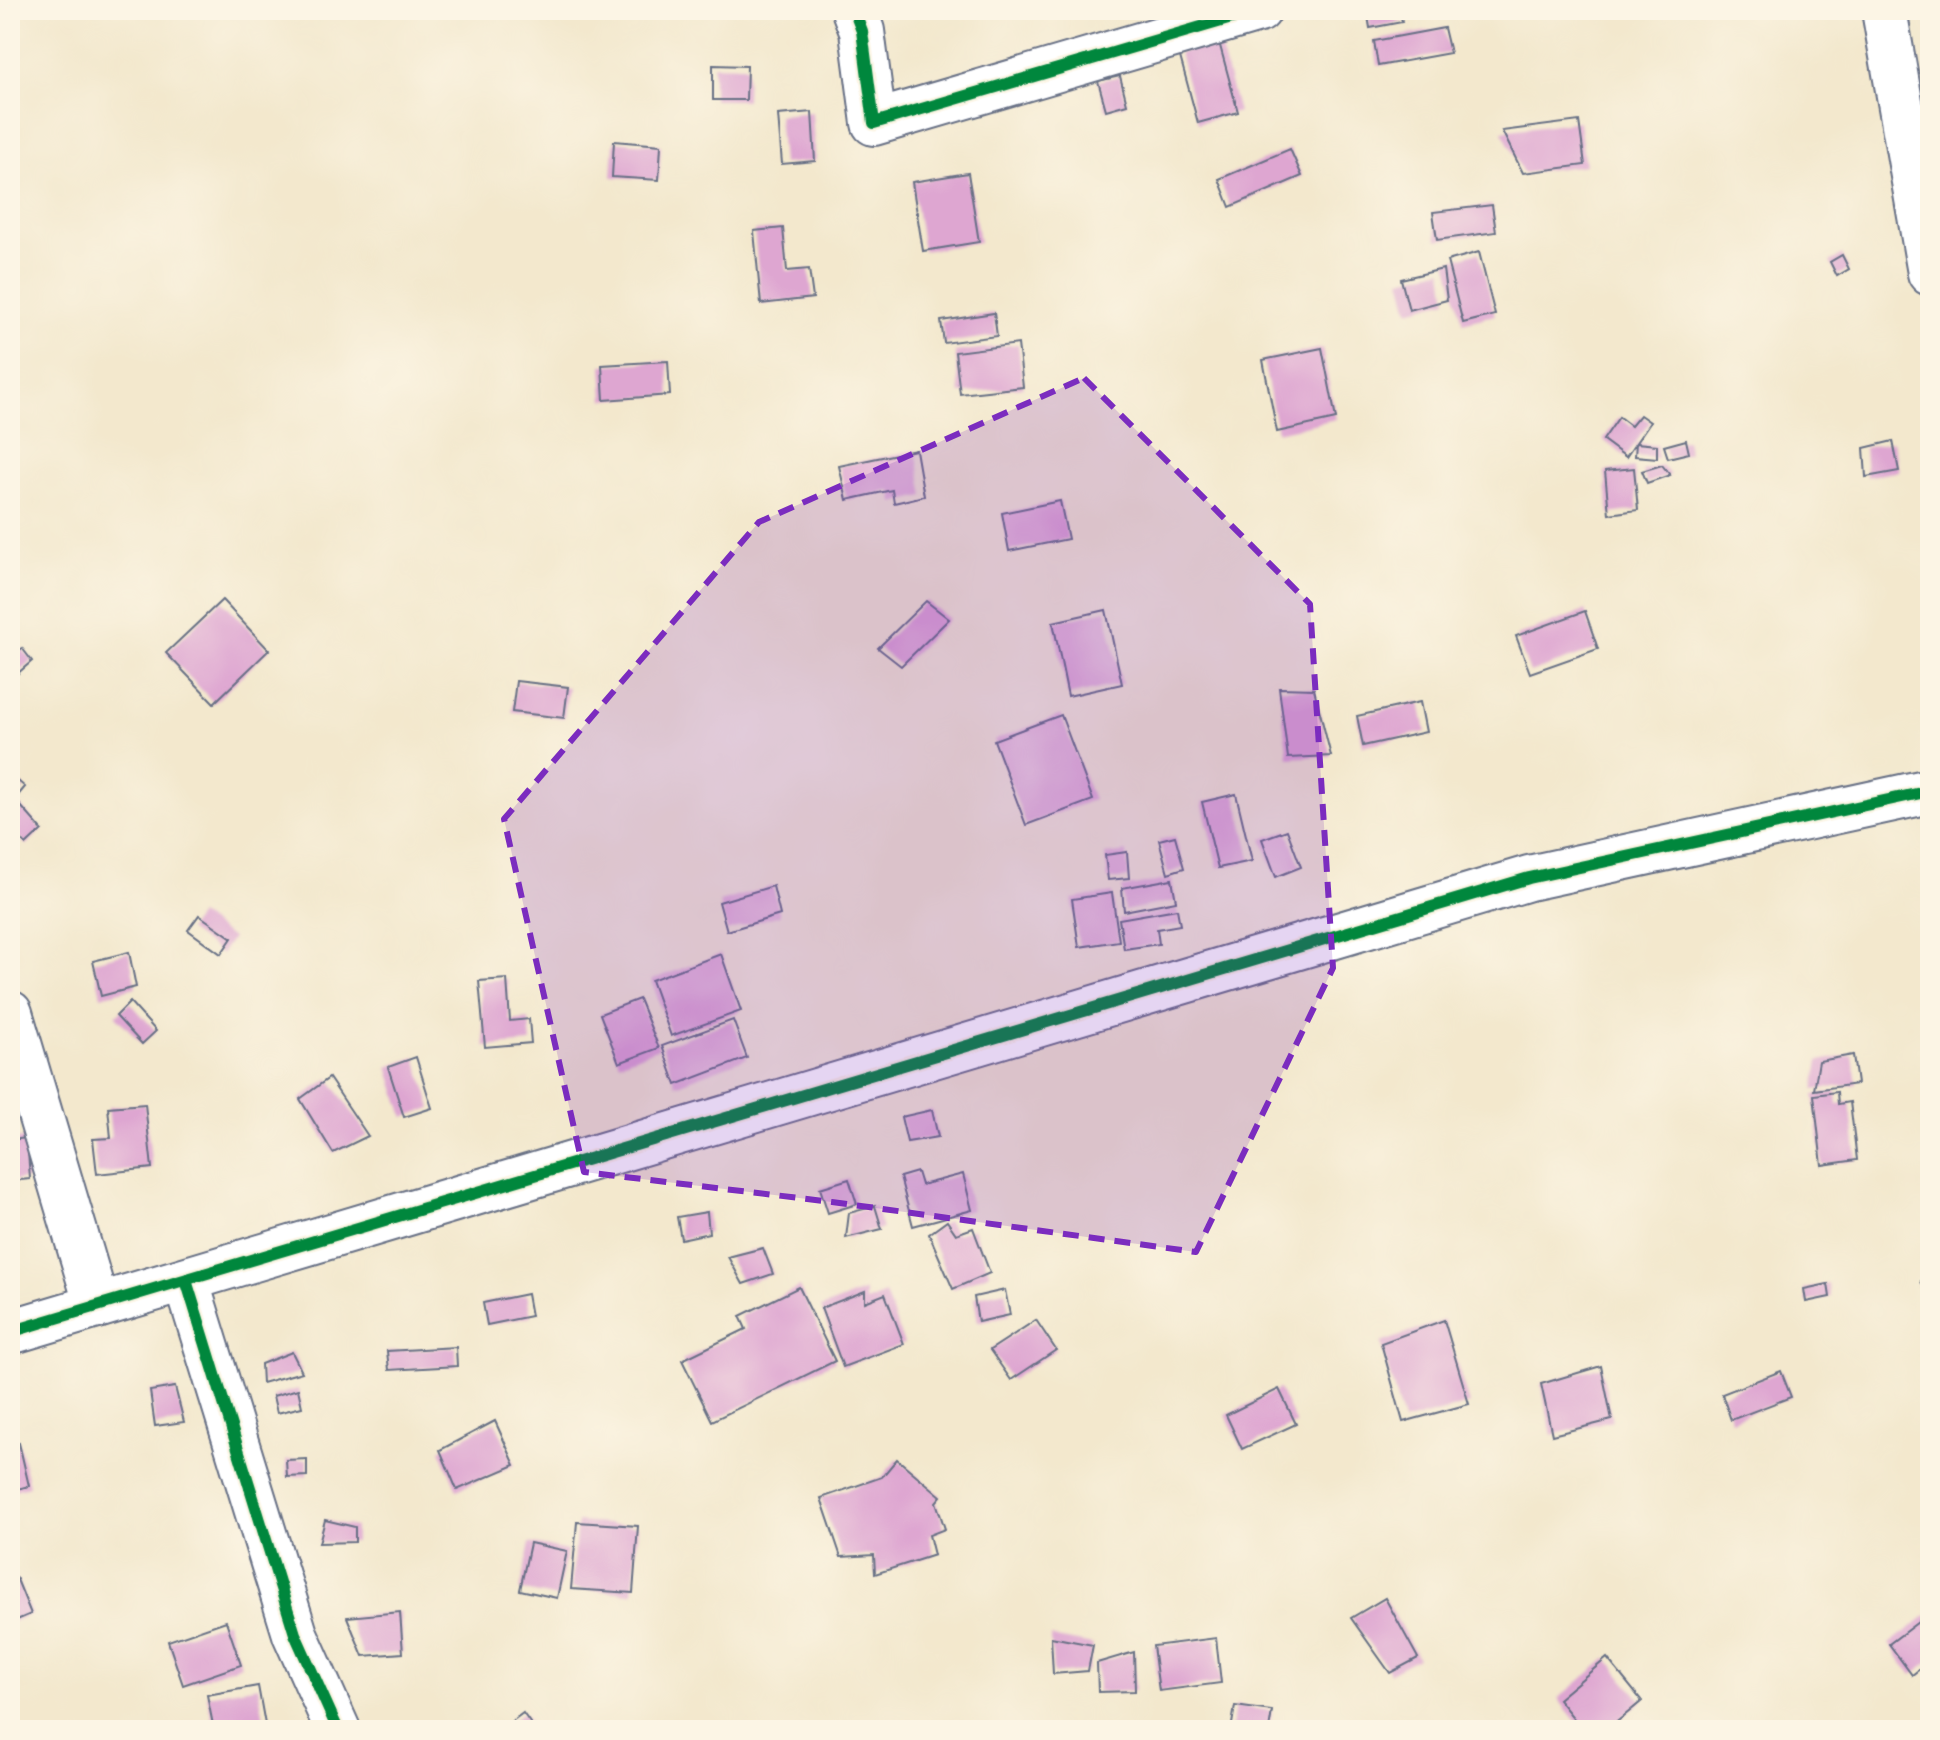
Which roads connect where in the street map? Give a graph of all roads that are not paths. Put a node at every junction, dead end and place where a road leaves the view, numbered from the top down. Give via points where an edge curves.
1 (854, 10) edge
2 (1259, 10) edge
3 (1884, 10) edge
4 (1930, 273) edge
5 (1930, 791) edge
6 (10, 1013) edge
7 (186, 1280) junction
8 (97, 1306) junction
9 (10, 1332) edge
10 (338, 1730) edge

1 - 2 street via 862,31 874,123
3 - 4 street
5 - 7 street via 1529,878
6 - 8 street
7 - 8 street
7 - 10 street via 295,1634
8 - 9 street

